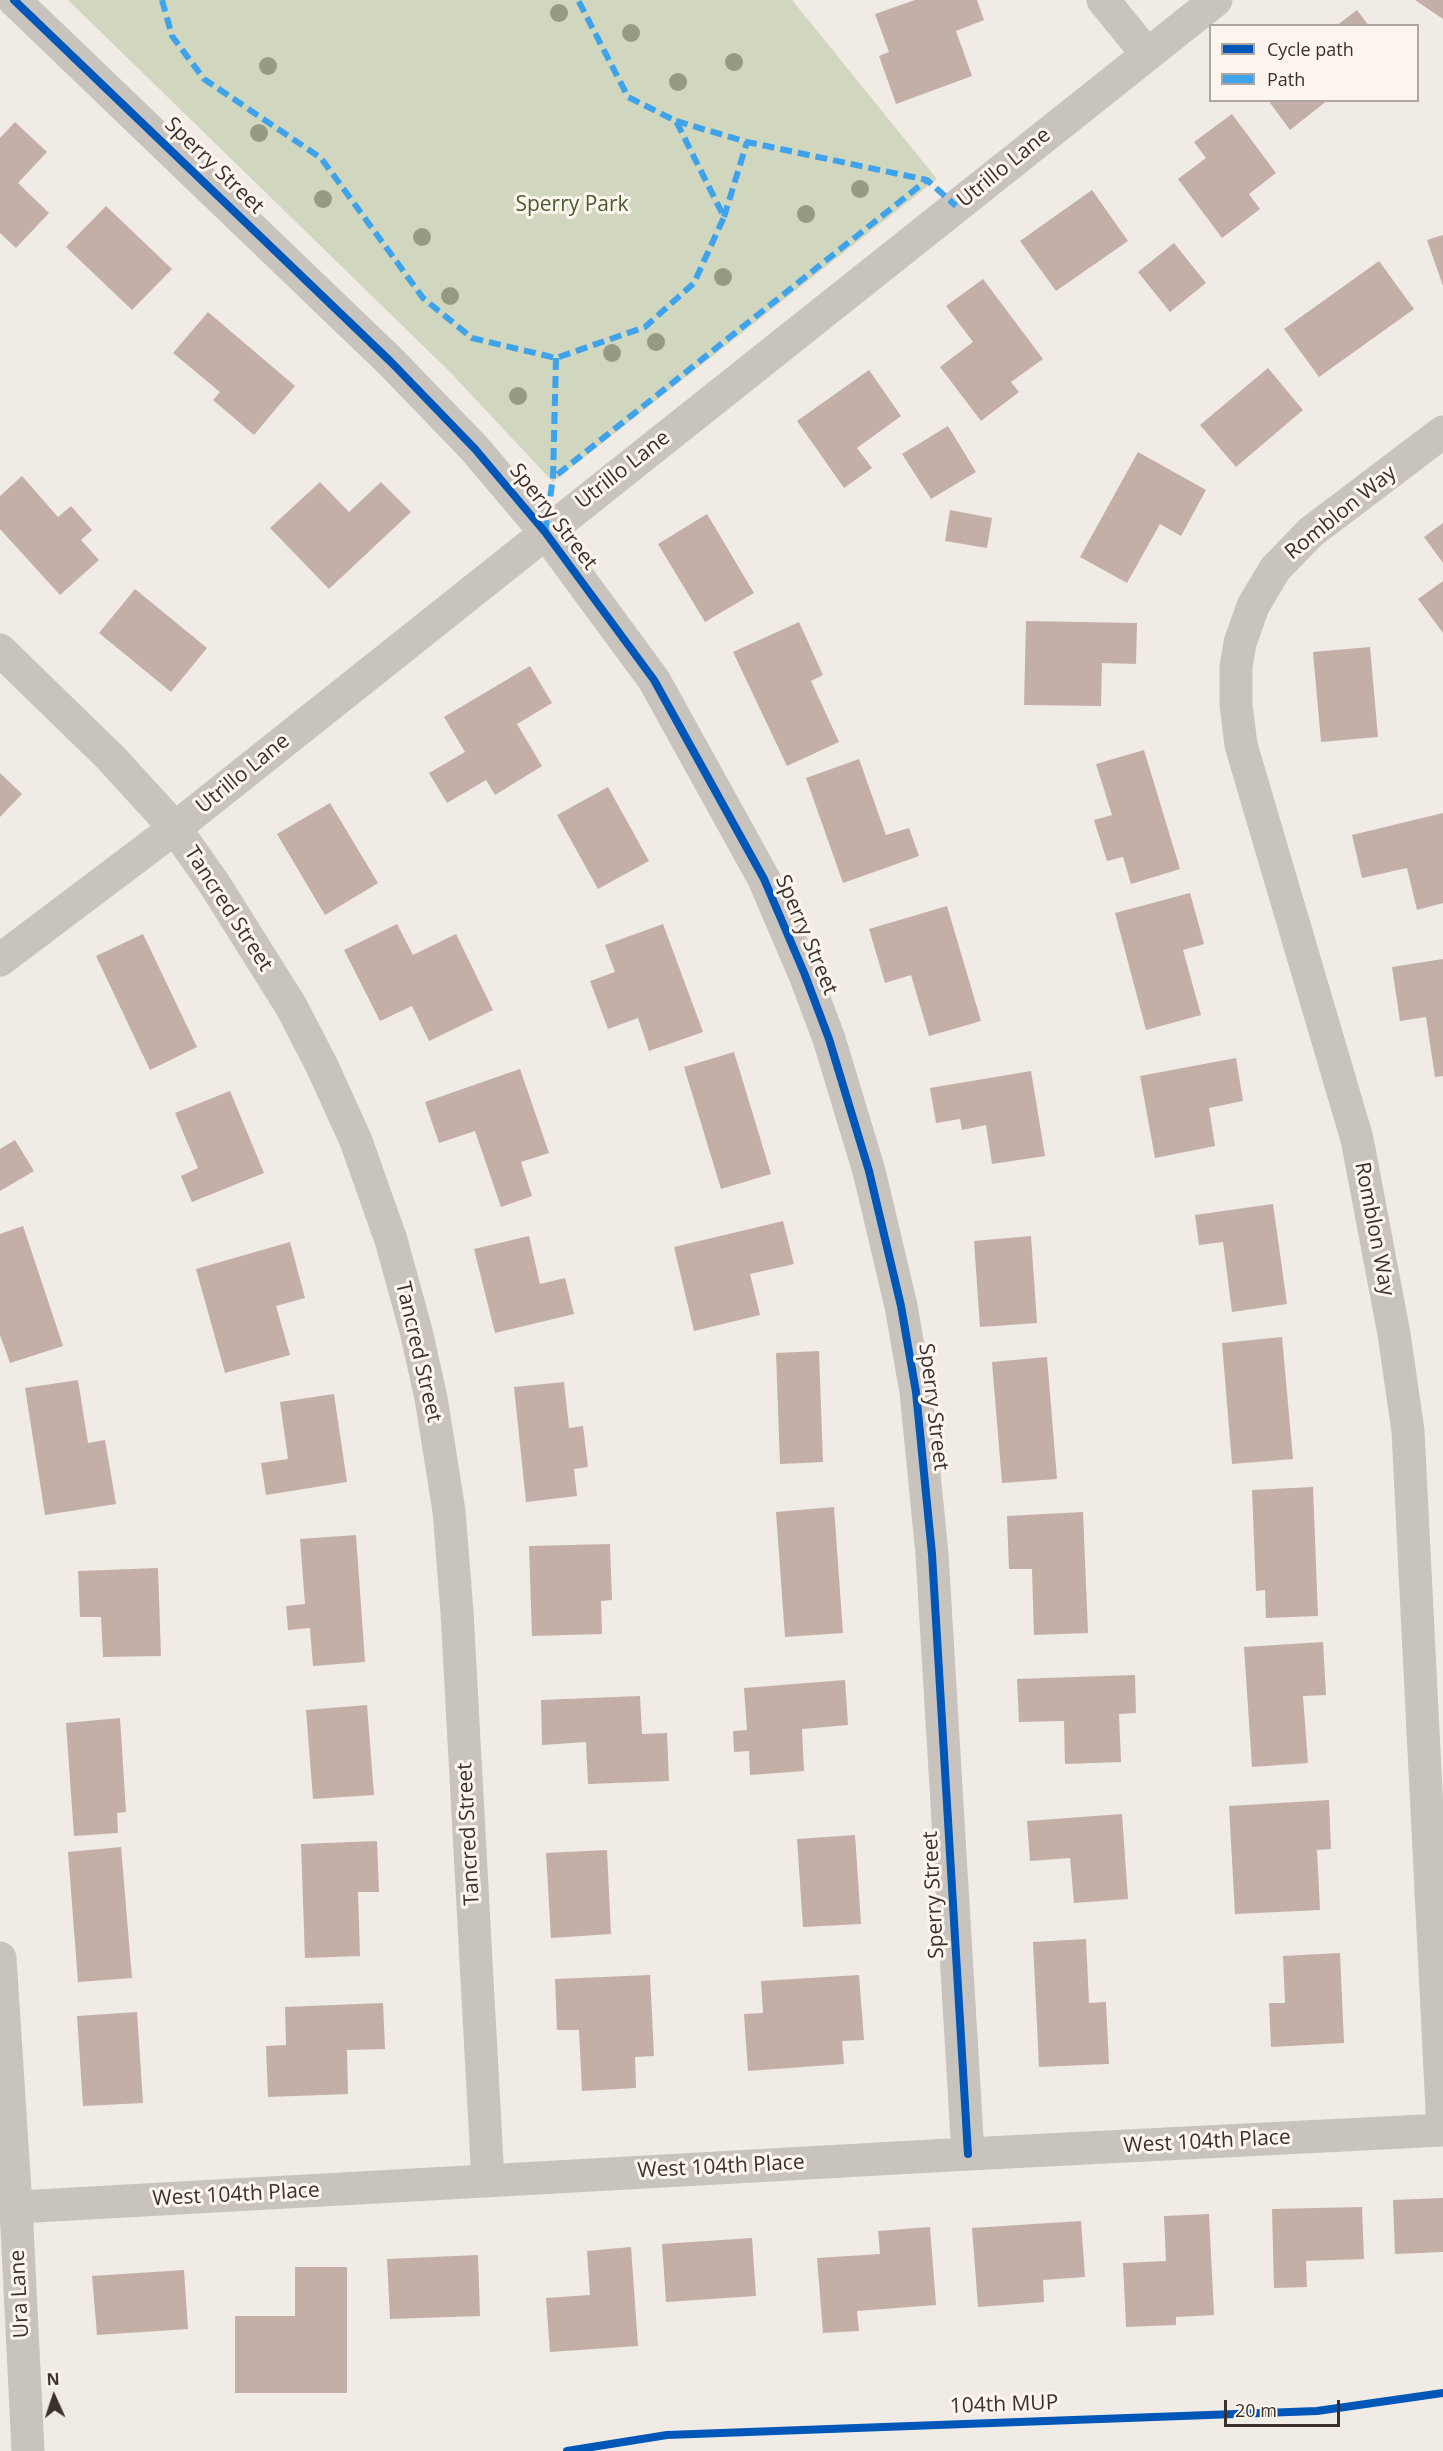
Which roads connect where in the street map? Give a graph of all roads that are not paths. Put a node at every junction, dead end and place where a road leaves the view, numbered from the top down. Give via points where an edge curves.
1 (14, 0) edge
2 (1103, 0) edge
3 (1216, 0) edge
4 (1147, 54) junction
5 (1443, 432) edge
6 (545, 532) junction
7 (0, 650) edge
8 (175, 828) junction
9 (0, 960) edge
10 (0, 1958) edge
11 (1443, 2130) edge
12 (968, 2154) junction
13 (488, 2181) junction
14 (8, 2208) edge
15 (28, 2451) edge

1 - 6 street, Sperry Street via 391,362 476,449
2 - 4 street
3 - 4 street, Utrillo Lane
4 - 6 street, Utrillo Lane
5 - 11 street, Romblon Way via 1311,532 1275,568 1253,606 1240,643 1236,705 1241,745 1357,1139 1394,1334 1408,1431
6 - 8 street, Utrillo Lane
6 - 12 street, Sperry Street via 654,680 764,879 829,1039 869,1171 901,1306 916,1392 932,1554
7 - 8 street, Tancred Street via 111,758
8 - 9 street, Utrillo Lane
8 - 13 street, Tancred Street via 291,1006 322,1066 356,1141 391,1240 416,1330 431,1398 452,1545
10 - 14 street, Ura Lane
11 - 12 street, West 104th Place
12 - 13 street, West 104th Place
13 - 14 street, West 104th Place
14 - 15 street, Ura Lane

